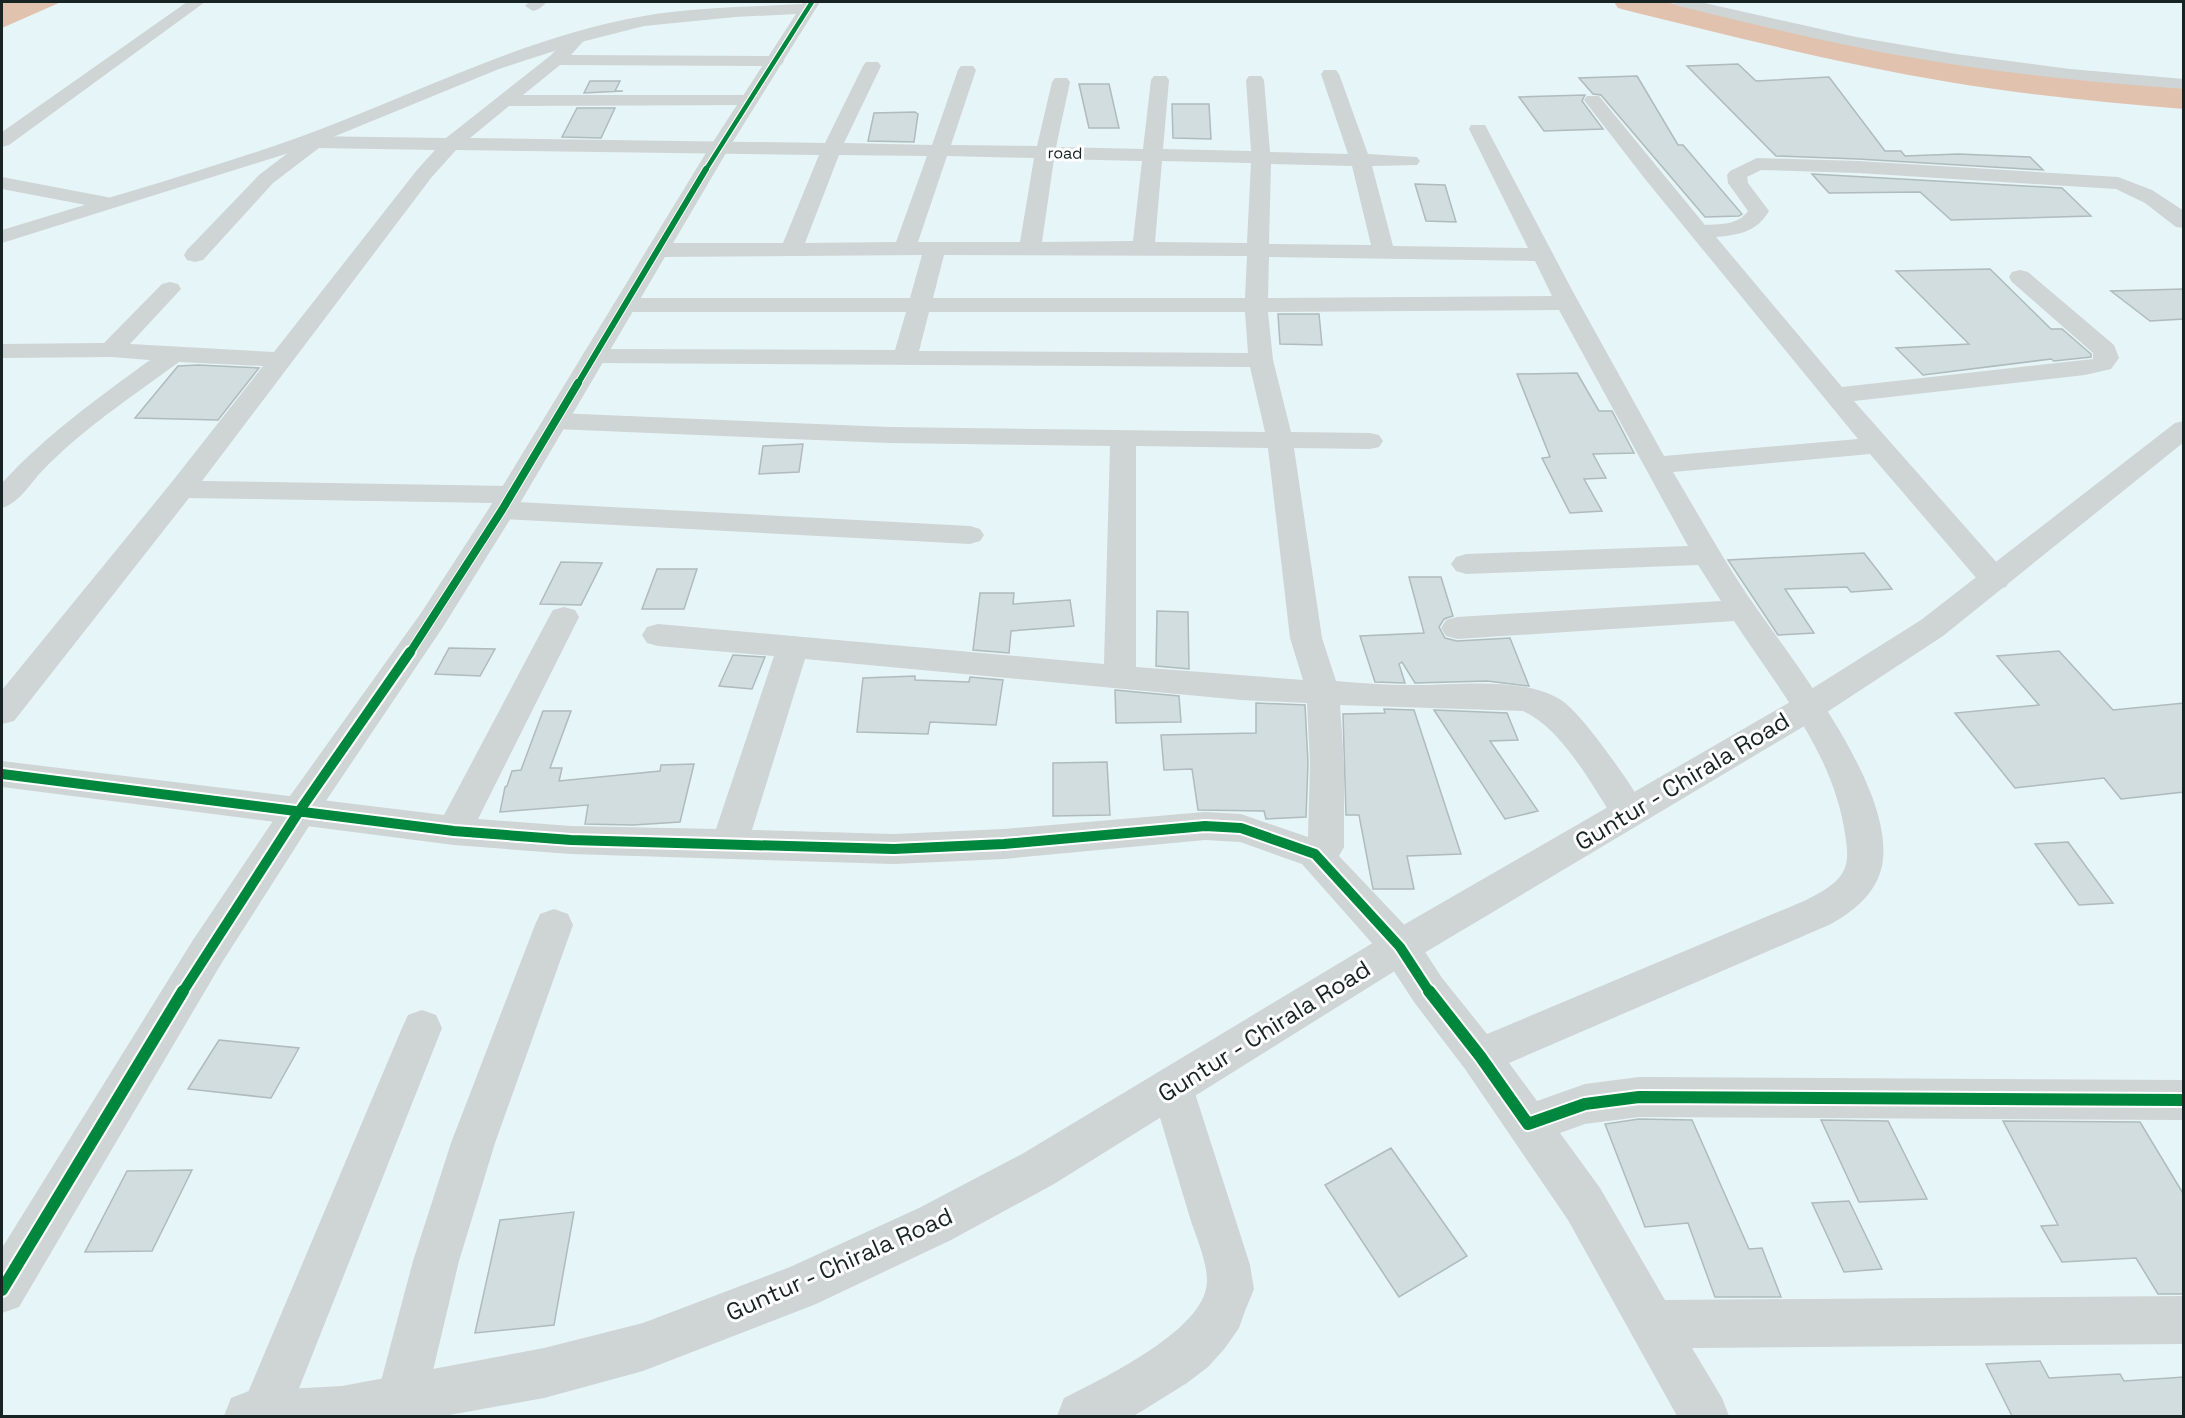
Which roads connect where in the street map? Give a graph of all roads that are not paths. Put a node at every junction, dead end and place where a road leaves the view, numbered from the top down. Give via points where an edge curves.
1 (197, 2) edge
2 (1681, 2) edge
3 (810, 5) edge
4 (579, 37) junction
5 (556, 60) junction
6 (775, 61) junction
7 (872, 66) dead end
8 (967, 70) dead end
9 (1330, 74) dead end
10 (1160, 80) dead end
11 (1255, 80) dead end
12 (1061, 82) dead end
13 (2184, 84) edge
14 (750, 100) junction
15 (1593, 100) dead end
16 (505, 101) junction
17 (1478, 129) dead end
18 (2, 141) edge
19 (308, 142) junction
20 (451, 144) junction
21 (719, 148) junction
22 (831, 150) junction
23 (938, 151) junction
24 (1045, 153) junction
25 (1154, 155) junction
26 (1261, 158) junction
27 (1360, 160) junction
28 (1410, 161) dead end
29 (2, 183) edge
30 (107, 203) junction
31 (2184, 222) edge
32 (1701, 232) junction
33 (2, 237) edge
34 (792, 248) junction
35 (1143, 248) junction
36 (658, 249) junction
37 (905, 249) junction
38 (935, 249) junction
39 (1030, 249) junction
40 (1256, 250) junction
41 (1384, 252) junction
42 (195, 255) dead end
43 (1541, 255) junction
44 (2020, 277) dead end
45 (170, 289) dead end
46 (1566, 303) junction
47 (625, 305) junction
48 (920, 305) junction
49 (1256, 305) junction
50 (111, 350) junction
51 (2, 351) edge
52 (174, 354) junction
53 (594, 356) junction
54 (904, 357) junction
55 (282, 360) junction
56 (1261, 360) junction
57 (1836, 395) junction
58 (556, 421) junction
59 (2184, 429) edge
60 (1123, 439) junction
61 (1280, 441) junction
62 (1370, 441) dead end
63 (1877, 445) junction
64 (2, 463) edge
65 (34, 464) junction
66 (1657, 465) junction
67 (181, 489) junction
68 (2, 499) edge
69 (506, 502) junction
70 (970, 536) dead end
71 (1707, 555) junction
72 (1466, 564) dead end
73 (1995, 580) junction
74 (1744, 610) junction
75 (564, 617) dead end
76 (1457, 628) dead end
77 (658, 635) dead end
78 (792, 647) junction
79 (1120, 677) junction
80 (1323, 692) junction
81 (1809, 706) junction
82 (2, 712) edge
83 (2, 774) edge
84 (1629, 812) junction
85 (298, 813) junction
86 (454, 831) junction
87 (729, 845) junction
88 (1315, 854) junction
89 (554, 925) dead end
90 (1400, 947) junction
91 (422, 1028) dead end
92 (1480, 1056) junction
93 (1172, 1087) junction
94 (2184, 1101) edge
95 (1528, 1124) junction
96 (2, 1290) edge
97 (2184, 1320) edge
98 (1653, 1324) junction
99 (401, 1400) junction
100 (256, 1416) edge
101 (1082, 1416) edge
102 (1704, 1416) edge

1 - 18 street
2 - 13 street via 1932,55 2079,75
3 - 4 street via 644,21
3 - 6 street
4 - 5 street
4 - 19 street via 493,65
5 - 6 street
5 - 16 street
6 - 14 street
7 - 22 street
8 - 23 street
9 - 27 street
10 - 25 street
11 - 26 street
12 - 24 street
14 - 16 street
14 - 21 street
15 - 32 street
16 - 20 street
17 - 43 street
19 - 20 street, road
19 - 30 street
19 - 42 street via 266,179
20 - 21 street, road
20 - 55 street
21 - 22 street, road
21 - 36 street
22 - 23 street, road
22 - 34 street
23 - 24 street, road
23 - 37 street
24 - 25 street, road
24 - 39 street
25 - 26 street, road
25 - 35 street
26 - 27 street, road
26 - 40 street
27 - 28 street, road
27 - 41 street
29 - 30 street
30 - 33 street
31 - 32 street via 2150,195 2118,183 1757,164 1737,175 1738,183 1759,211 1756,220 1743,226
32 - 57 street
34 - 36 street
34 - 37 street
35 - 39 street
35 - 40 street
36 - 47 street
37 - 38 street
38 - 39 street
38 - 48 street
40 - 41 street
40 - 49 street
41 - 43 street
43 - 46 street
44 - 57 street via 2105,350 2107,358 2102,364
45 - 50 street
46 - 49 street
46 - 66 street
47 - 48 street
47 - 53 street
48 - 49 street
48 - 54 street
49 - 56 street
50 - 51 street
50 - 52 street
52 - 55 street
52 - 65 street via 103,404
53 - 54 street
53 - 58 street
54 - 56 street
55 - 67 street
56 - 61 street
57 - 63 street
58 - 60 street via 888,435
58 - 69 street
59 - 73 street, Guntur - Chirala Road
60 - 61 street
60 - 79 street
61 - 62 street
61 - 80 street via 1306,638
63 - 66 street
63 - 73 street
64 - 65 street
65 - 68 street
66 - 71 street
67 - 69 street
67 - 82 street
69 - 70 street
69 - 85 street via 432,620
71 - 72 street
71 - 74 street
73 - 81 street, Guntur - Chirala Road via 1932,628
74 - 76 street
74 - 81 street
75 - 86 street
77 - 78 street
78 - 79 street
78 - 87 street
79 - 80 street
80 - 84 street via 1529,700 1550,709 1569,727
80 - 88 street via 1326,847
81 - 84 street, Guntur - Chirala Road
81 - 92 street via 1850,782 1860,817 1865,859 1858,883 1835,903 1796,923
83 - 85 street
84 - 90 street, Guntur - Chirala Road
85 - 86 street
85 - 96 street via 207,952
86 - 87 street via 571,840
87 - 88 street via 894,849 1004,844 1204,826 1241,828
88 - 90 street
89 - 99 street via 473,1143 436,1261
90 - 92 street
90 - 93 street, Guntur - Chirala Road
91 - 100 street
92 - 95 street
93 - 99 street, Guntur - Chirala Road via 1038,1169 945,1219 799,1287 643,1347 544,1373
93 - 101 street via 1224,1251 1230,1288 1216,1324 1181,1358
94 - 95 street via 1639,1097 1585,1104
95 - 98 street via 1584,1204
97 - 98 street
98 - 102 street
99 - 100 street, Guntur - Chirala Road via 342,1411

